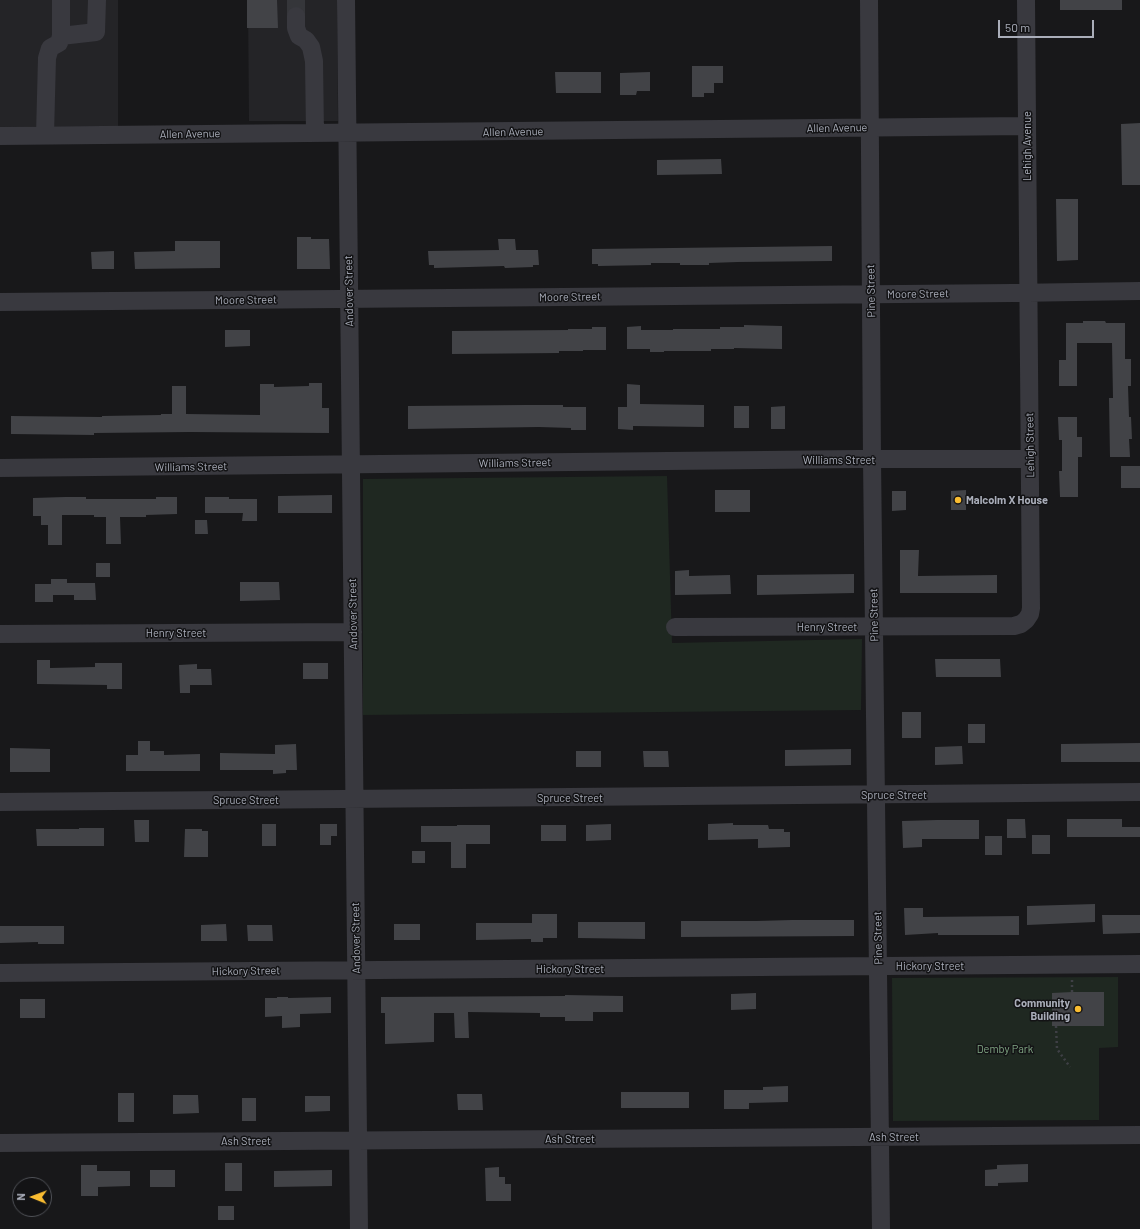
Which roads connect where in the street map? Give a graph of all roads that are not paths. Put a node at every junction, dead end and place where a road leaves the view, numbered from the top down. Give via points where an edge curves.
1 (61, 0) edge
2 (97, 0) edge
3 (346, 0) edge
4 (869, 0) edge
5 (1026, 0) edge
6 (296, 16) tunnel mouth
7 (61, 36) junction
8 (1027, 126) junction
9 (869, 128) junction
10 (347, 132) junction
11 (315, 133) junction
12 (45, 135) junction
13 (0, 136) edge
14 (1140, 291) edge
15 (1028, 293) junction
16 (871, 294) junction
17 (349, 299) junction
18 (0, 302) edge
19 (872, 459) junction
20 (1030, 459) junction
21 (351, 465) junction
22 (0, 468) edge
23 (1026, 620) joint
24 (675, 627) dead end
25 (874, 627) junction
26 (353, 632) junction
27 (0, 634) edge
28 (1140, 792) edge
29 (876, 795) junction
30 (355, 800) junction
31 (0, 802) edge
32 (1140, 964) edge
33 (878, 966) junction
34 (357, 970) junction
35 (0, 974) edge
36 (1140, 1135) edge
37 (880, 1137) junction
38 (358, 1140) junction
39 (0, 1143) edge
40 (359, 1229) edge
41 (881, 1229) edge

1 - 7 street
2 - 7 street via 96,32
3 - 10 street, Andover Street
4 - 9 street, Pine Street
5 - 8 street, Lehigh Avenue
6 - 11 street via 299,36 311,47 314,61
7 - 12 street via 59,43 50,48 47,58
8 - 9 street, Allen Avenue
8 - 15 street, Lehigh Avenue
9 - 10 street, Allen Avenue
9 - 16 street, Pine Street
10 - 11 street, Allen Avenue
10 - 17 street, Andover Street
11 - 12 street, Allen Avenue
12 - 13 street, Allen Avenue
14 - 15 street, Moore Street
15 - 16 street, Moore Street
15 - 20 street, Lehigh Street
16 - 17 street, Moore Street
16 - 19 street, Pine Street
17 - 18 street, Moore Street
17 - 21 street, Andover Street
19 - 20 street, Williams Street
19 - 21 street, Williams Street
19 - 25 street, Pine Street
20 - 23 street, Lehigh Street via 1031,608
21 - 22 street, Williams Street
21 - 26 street, Andover Street
23 - 25 street, Henry Street via 1014,626
24 - 25 street, Henry Street
25 - 29 street, Pine Street
26 - 27 street, Henry Street
26 - 30 street, Andover Street
28 - 29 street, Spruce Street
29 - 30 street, Spruce Street
29 - 33 street, Pine Street
30 - 31 street, Spruce Street
30 - 34 street, Andover Street
32 - 33 street, Hickory Street
33 - 34 street, Hickory Street
33 - 37 street, Pine Street
34 - 35 street, Hickory Street
34 - 38 street, Andover Street
36 - 37 street, Ash Street
37 - 38 street, Ash Street
37 - 41 street, Pine Street
38 - 39 street, Ash Street
38 - 40 street, Andover Street

